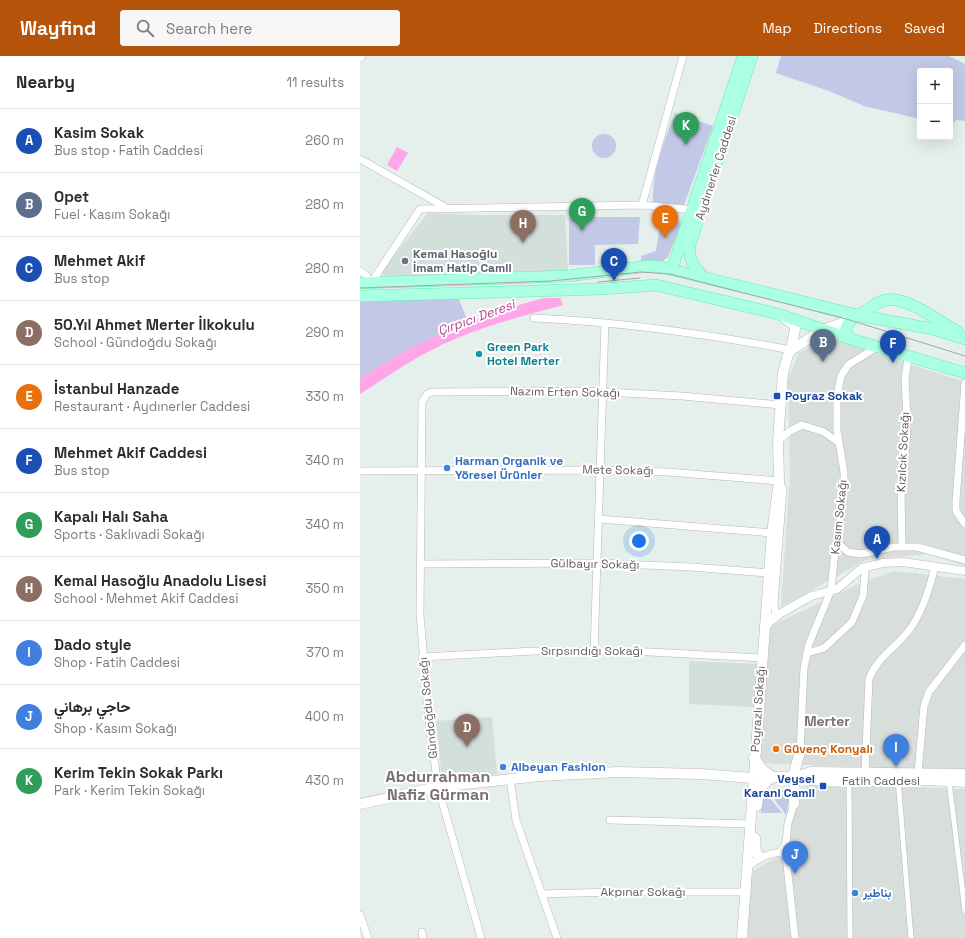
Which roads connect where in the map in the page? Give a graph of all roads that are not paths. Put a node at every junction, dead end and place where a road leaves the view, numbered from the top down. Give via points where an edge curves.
1 (362, 56) edge
2 (683, 56) edge
3 (743, 56) edge
4 (752, 56) edge
5 (360, 58) edge
6 (360, 159) edge
7 (642, 205) junction
8 (446, 207) junction
9 (697, 211) junction
10 (670, 268) junction
11 (360, 271) edge
12 (704, 277) junction
13 (360, 283) edge
14 (360, 296) edge
15 (778, 314) junction
16 (534, 318) dead end
17 (853, 318) junction
18 (605, 323) junction
19 (823, 330) junction
20 (965, 338) edge
21 (851, 339) junction
22 (877, 347) junction
23 (791, 350) junction
24 (908, 357) junction
25 (965, 373) edge
26 (965, 383) edge
27 (603, 392) junction
28 (781, 405) junction
29 (778, 441) junction
30 (838, 442) junction
31 (600, 470) junction
32 (360, 471) edge
33 (420, 471) junction
34 (779, 481) junction
35 (599, 519) junction
36 (965, 524) edge
37 (772, 533) junction
38 (837, 542) junction
39 (902, 547) junction
40 (965, 560) edge
41 (597, 563) junction
42 (420, 564) junction
43 (935, 566) junction
44 (862, 568) junction
45 (965, 571) edge
46 (769, 573) junction
47 (831, 590) junction
48 (766, 607) junction
49 (776, 616) junction
50 (765, 627) junction
51 (965, 645) edge
52 (594, 651) junction
53 (807, 653) junction
54 (422, 657) junction
55 (762, 658) junction
56 (800, 752) joint
57 (754, 758) junction
58 (865, 773) junction
59 (918, 773) junction
60 (965, 774) edge
61 (796, 776) junction
62 (898, 776) junction
63 (773, 777) junction
64 (753, 778) junction
65 (510, 779) junction
66 (811, 780) junction
67 (950, 781) junction
68 (848, 782) junction
69 (965, 782) edge
70 (438, 787) junction
71 (360, 804) edge
72 (794, 804) junction
73 (610, 820) dead end
74 (750, 824) junction
75 (780, 852) junction
76 (760, 857) junction
77 (748, 867) junction
78 (745, 892) junction
79 (541, 894) junction
80 (965, 911) edge
81 (360, 915) edge
82 (368, 938) edge
83 (481, 938) edge
84 (557, 938) edge
85 (742, 938) edge
86 (795, 938) edge
87 (850, 938) edge
88 (910, 938) edge

1 - 5 street
2 - 7 street
3 - 9 main road, Aydınerler Caddesi
4 - 9 main road, Aydınerler Caddesi
6 - 8 street
7 - 8 street
7 - 9 street
8 - 11 street via 420,209 371,283 366,274
9 - 10 main road, Aydınerler Caddesi
9 - 12 main road, Aydınerler Caddesi via 689,252 695,269
10 - 12 main road
10 - 13 main road via 649,266 568,276
12 - 17 main road
14 - 15 main road via 656,286
15 - 19 main road
15 - 23 main road, Poyrazlı Sokağı via 794,325
16 - 18 street
17 - 19 main road
17 - 20 main road via 933,329
17 - 20 main road via 880,301 897,300 914,306
17 - 21 main road via 845,332
18 - 23 street
18 - 27 street
19 - 21 main road
19 - 23 main road
21 - 22 main road
22 - 24 main road
22 - 30 street, Kasım Sokağı via 848,365 841,376 837,396
23 - 28 main road, Poyrazlı Sokağı via 783,374
24 - 25 main road
24 - 39 street, Kızılcık Sokağı via 905,380 906,446 901,490
26 - 36 street via 956,510
27 - 28 street, Nazım Erten Sokağı
27 - 31 street
27 - 33 street, Nazım Erten Sokağı via 427,394 422,402
28 - 29 main road, Poyrazlı Sokağı
29 - 30 street via 802,425 824,432
29 - 34 main road, Poyrazlı Sokağı
30 - 38 street, Kasım Sokağı via 844,472 844,492
31 - 33 street, Mete Sokağı
31 - 34 street, Mete Sokağı via 668,472
31 - 35 street
32 - 33 street, Mete Sokağı
33 - 42 street, Gündoğdu Sokağı
34 - 37 main road, Poyrazlı Sokağı
34 - 49 street, Poyrazlı Sokağı via 783,489 774,606
35 - 37 street
35 - 41 street
37 - 46 main road, Poyrazlı Sokağı
38 - 39 street via 848,552 861,554
38 - 47 street, Kasım Sokağı
39 - 40 street via 917,547
41 - 42 street, Gülbayır Sokağı
41 - 46 street, Gülbayır Sokağı
41 - 52 street
42 - 54 street, Gündoğdu Sokağı
43 - 44 street via 903,562
43 - 45 street
43 - 58 street via 917,618 910,630 874,668 869,679
44 - 47 street via 837,589
44 - 53 street via 865,573 863,596 852,622 824,648
46 - 48 main road, Poyrazlı Sokağı
47 - 49 street via 812,596
47 - 53 street, Kasım Sokağı
48 - 49 main road via 769,613
48 - 50 main road, Poyrazlı Sokağı
49 - 50 main road
50 - 55 main road, Poyrazlı Sokağı
51 - 59 street via 929,692 924,706
52 - 54 street, Sırpsındığı Sokağı via 534,651
52 - 55 street, Sırpsındığı Sokağı
53 - 56 street, Kasım Sokağı via 802,694
54 - 70 street, Gündoğdu Sokağı
55 - 57 main road, Poyrazlı Sokağı
56 - 61 main road
57 - 63 main road via 763,770
57 - 64 main road, Poyrazlı Sokağı
58 - 61 main road, Fatih Caddesi via 811,772
58 - 62 main road, Fatih Caddesi
59 - 60 main road, Fatih Caddesi
59 - 62 main road, Fatih Caddesi
61 - 63 main road, Fatih Caddesi
61 - 66 main road, Fatih Caddesi
61 - 72 main road
62 - 67 main road, Fatih Caddesi
62 - 68 main road, Fatih Caddesi
62 - 88 street
63 - 64 main road, Fatih Caddesi
63 - 76 main road via 764,783 758,797 755,848
64 - 65 main road, Fatih Caddesi via 618,772
64 - 74 main road, Poyrazlı Sokağı
65 - 70 main road, Fatih Caddesi
65 - 79 street via 516,820
66 - 68 main road, Fatih Caddesi
66 - 72 main road via 801,790
67 - 69 main road, Fatih Caddesi
67 - 80 street
68 - 87 street
70 - 71 main road, Fatih Caddesi
70 - 83 street, Gündoğdu Sokağı
72 - 75 street via 788,823 786,844
73 - 74 street
74 - 77 main road, Poyrazlı Sokağı
75 - 76 street
75 - 86 street via 786,856
76 - 77 street
77 - 78 main road, Poyrazlı Sokağı
78 - 79 street, Akpınar Sokağı
78 - 85 main road, Poyrazlı Sokağı
79 - 84 street
81 - 82 street

